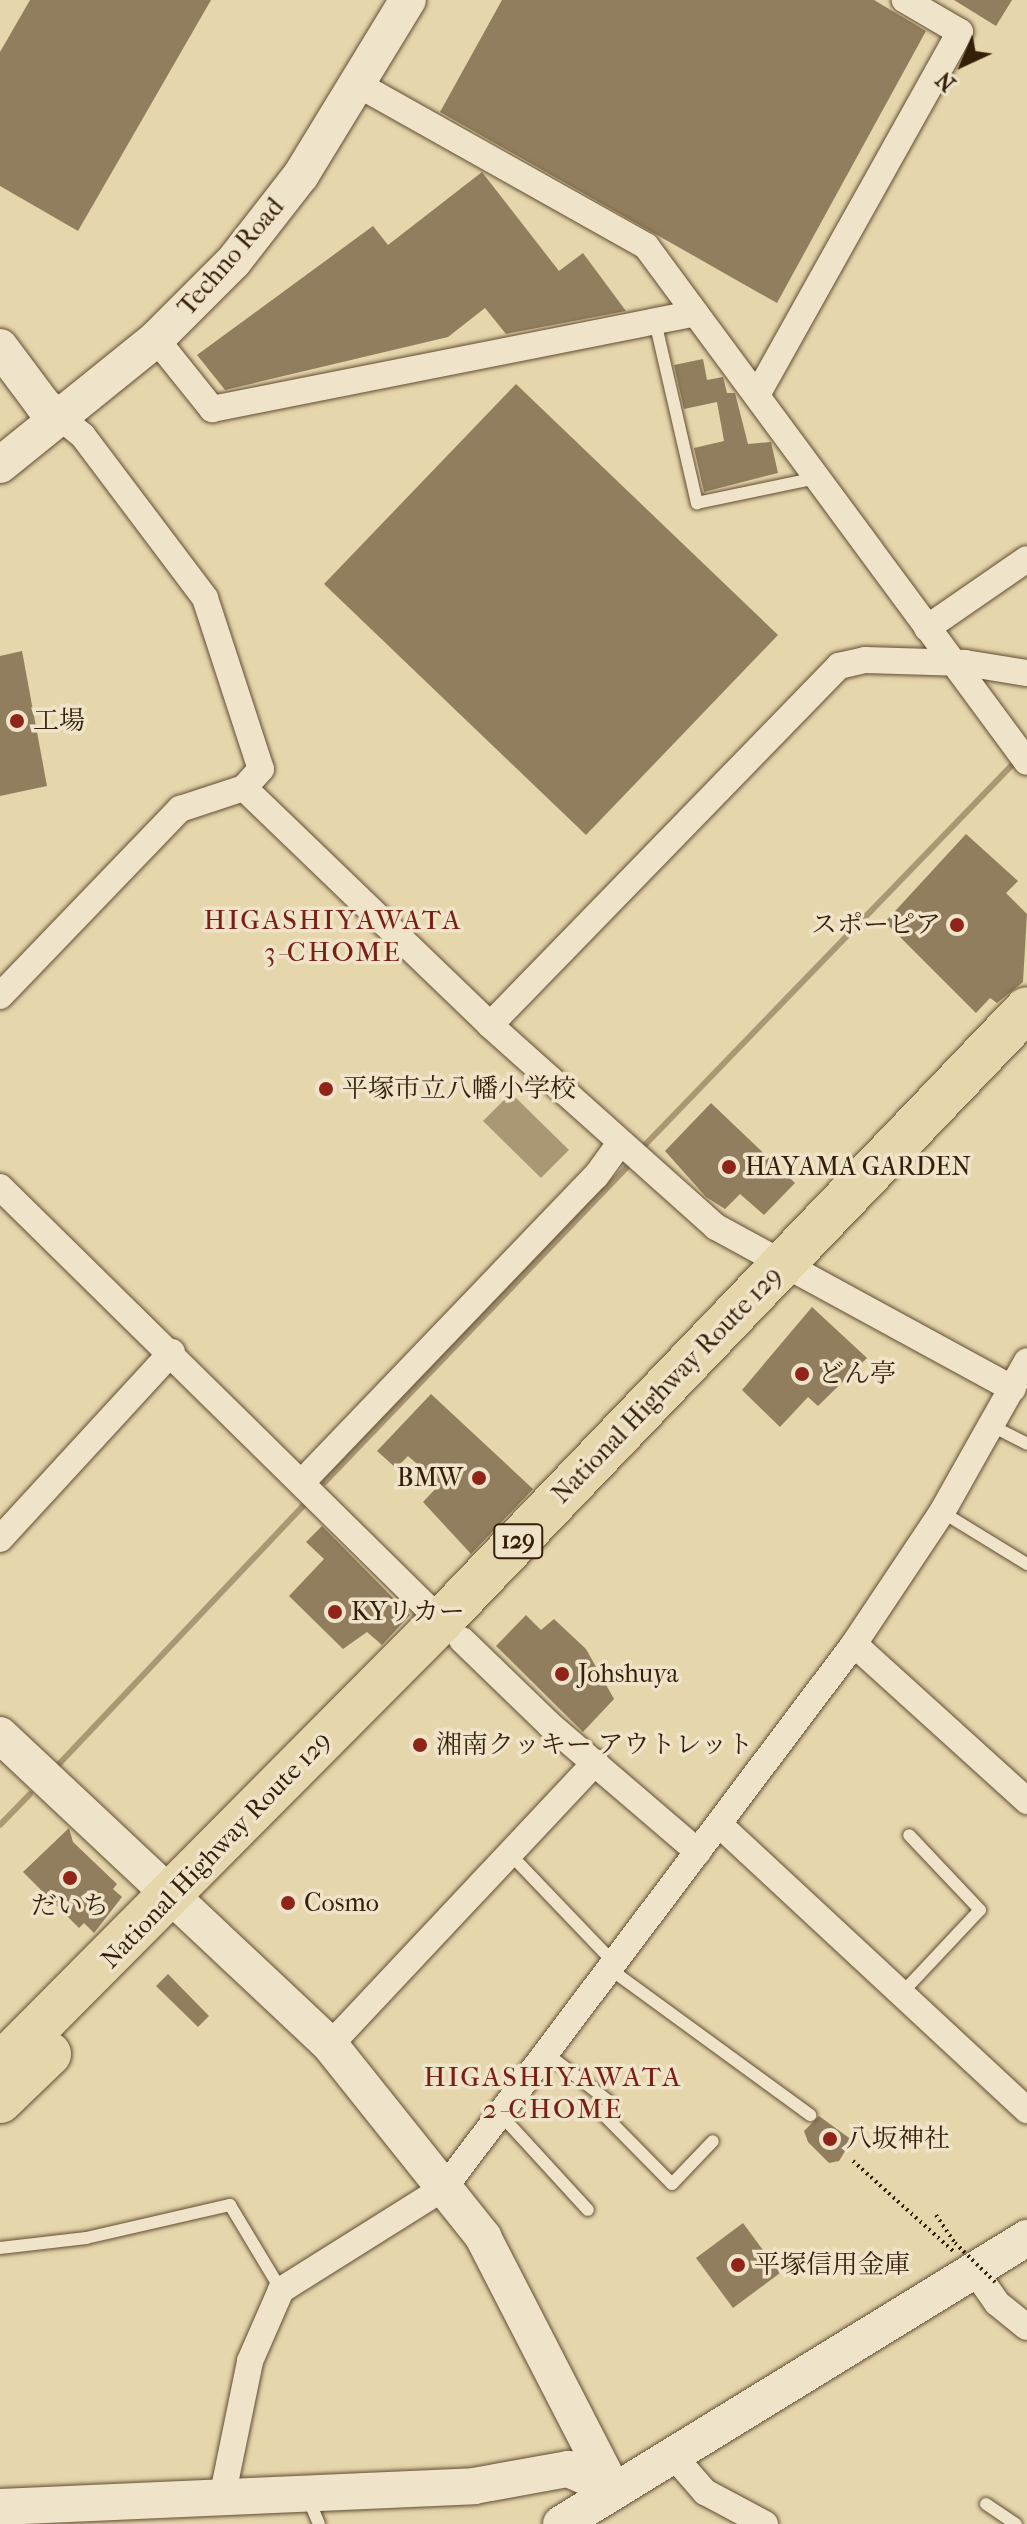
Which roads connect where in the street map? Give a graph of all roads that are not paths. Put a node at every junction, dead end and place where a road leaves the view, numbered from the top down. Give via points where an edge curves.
1 (408, 0) edge
2 (905, 0) edge
3 (359, 85) junction
4 (683, 316) junction
5 (156, 339) junction
6 (0, 347) edge
7 (757, 395) junction
8 (61, 418) junction
9 (0, 465) edge
10 (817, 478) junction
11 (1027, 559) edge
12 (927, 628) junction
13 (953, 663) junction
14 (1027, 673) edge
15 (1027, 762) edge
16 (244, 788) junction
17 (0, 996) edge
18 (1027, 1009) edge
19 (490, 1025) junction
20 (1027, 1049) edge
21 (620, 1143) junction
22 (0, 1187) edge
23 (793, 1273) junction
24 (172, 1352) junction
25 (1022, 1373) edge
26 (992, 1426) junction
27 (1027, 1444) edge
28 (304, 1480) junction
29 (942, 1512) junction
30 (0, 1539) edge
31 (1027, 1564) edge
32 (451, 1630) junction
33 (854, 1644) junction
34 (0, 1735) edge
35 (596, 1762) junction
36 (1027, 1801) edge
37 (720, 1825) junction
38 (909, 1835) dead end
39 (698, 1852) junction
40 (509, 1853) junction
41 (180, 1908) junction
42 (612, 1966) junction
43 (901, 1994) junction
44 (330, 2045) junction
45 (546, 2053) junction
46 (0, 2065) edge
47 (0, 2101) edge
48 (1027, 2110) edge
49 (500, 2114) junction
50 (810, 2115) dead end
51 (713, 2141) dead end
52 (445, 2187) junction
53 (588, 2210) dead end
54 (1027, 2238) edge
55 (0, 2248) edge
56 (971, 2263) junction
57 (281, 2290) junction
58 (1027, 2327) edge
59 (671, 2453) junction
60 (612, 2488) junction
61 (222, 2498) junction
62 (986, 2504) dead end
63 (0, 2507) edge
64 (313, 2509) edge
65 (561, 2524) edge
66 (765, 2524) edge
67 (1016, 2524) edge

1 - 3 street, Techno Road
2 - 7 street via 960,32
3 - 4 street via 646,246
3 - 5 street, Techno Road via 234,261
4 - 5 street via 212,409
4 - 7 street
4 - 10 lane via 657,330 697,503
5 - 8 street, Techno Road
6 - 8 street via 44,406
7 - 10 street
8 - 9 street, Techno Road
8 - 16 street via 83,436 205,598 261,769
10 - 12 street
11 - 12 street
12 - 13 street
13 - 14 street
13 - 15 street
13 - 19 street via 865,660 839,666 819,679
16 - 17 street via 180,809
16 - 19 street
18 - 23 highway, National Highway Route 129 / 129
19 - 21 street
20 - 23 highway, National Highway Route 129 / 129
21 - 23 street via 716,1227
21 - 28 street via 596,1176
22 - 24 street
23 - 25 street
23 - 32 highway, National Highway Route 129 / 129
24 - 28 street
24 - 30 street
25 - 26 street
26 - 27 lane
26 - 29 street
28 - 32 street via 356,1542
29 - 31 lane
29 - 33 street
32 - 35 street
32 - 41 highway, National Highway Route 129 / 129
33 - 36 street
33 - 37 street
34 - 41 street
35 - 39 street
35 - 40 street
37 - 39 street
37 - 43 street
38 - 43 lane via 980,1910
39 - 42 street
40 - 42 lane
40 - 44 street
41 - 44 street
41 - 46 highway, National Highway Route 129 / 129
41 - 47 highway, National Highway Route 129 / 129
42 - 45 street
42 - 50 lane
43 - 48 street
44 - 52 street
45 - 49 street
45 - 51 lane via 611,2103 603,2114 672,2184
49 - 52 street
49 - 53 lane
52 - 57 street
52 - 60 street via 522,2304
54 - 56 street
55 - 57 lane via 86,2238 230,2205
56 - 58 street via 997,2303
56 - 59 street
57 - 61 street via 250,2361
59 - 60 street
59 - 66 street via 705,2492
60 - 64 street via 568,2469
60 - 65 street
61 - 63 street
61 - 64 street
62 - 67 lane

